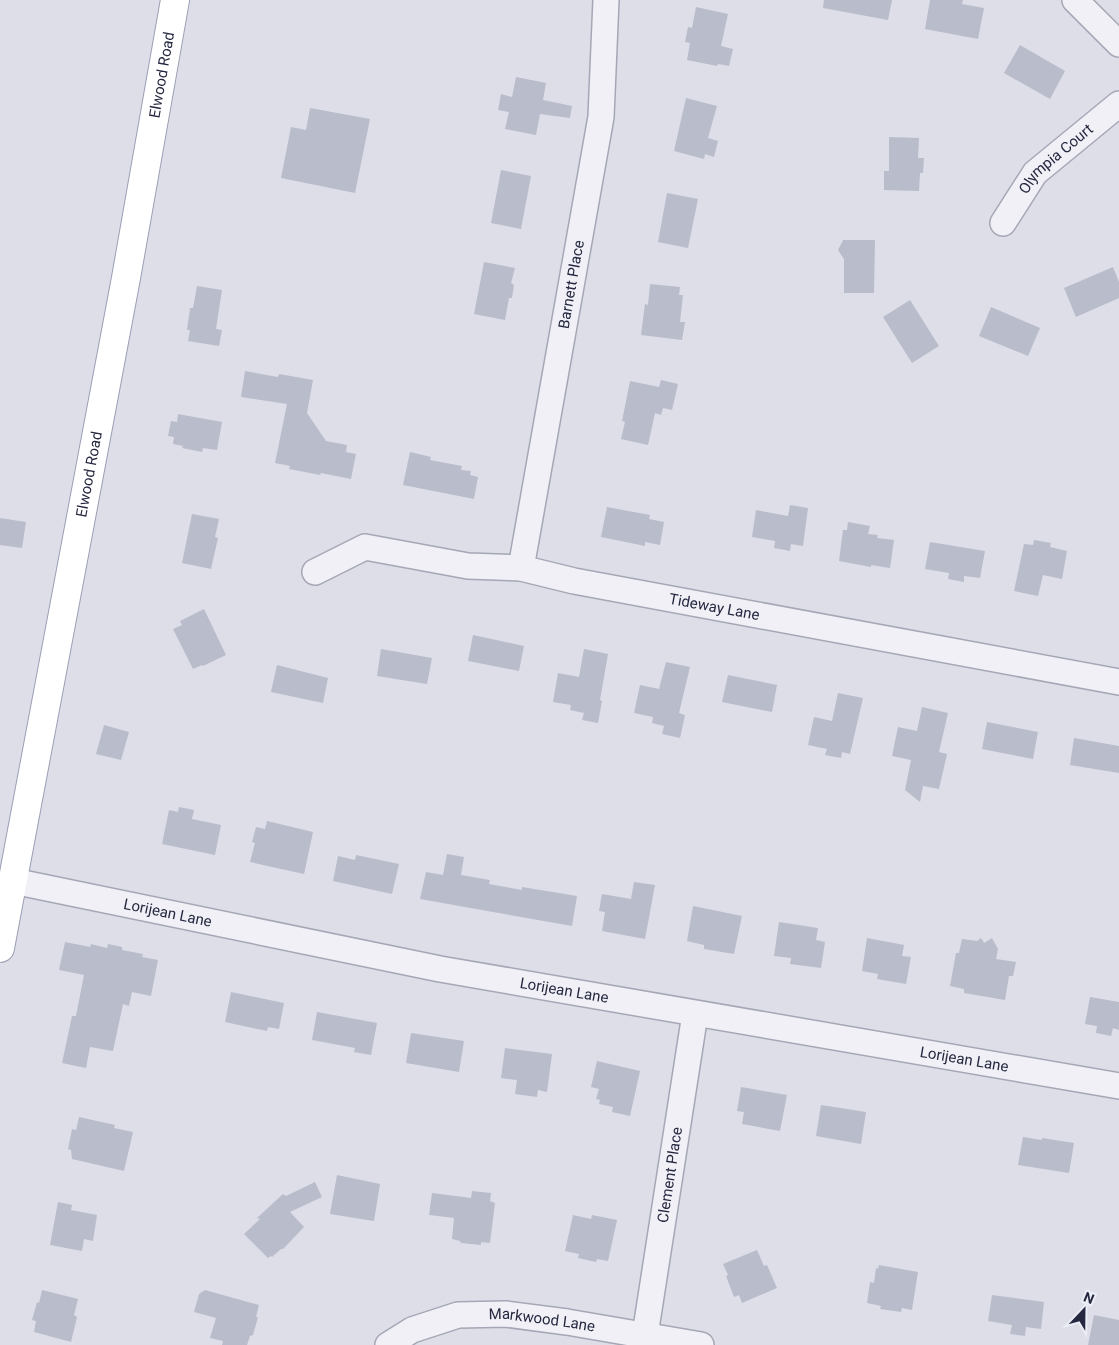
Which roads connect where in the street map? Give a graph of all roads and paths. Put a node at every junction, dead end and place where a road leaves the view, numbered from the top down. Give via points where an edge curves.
1 (175, 0) edge
2 (606, 0) edge
3 (1076, 0) edge
4 (1119, 44) edge
5 (1119, 104) edge
6 (1003, 223) dead end
7 (521, 568) junction
8 (315, 572) dead end
9 (1119, 682) edge
10 (13, 881) junction
11 (0, 948) edge
12 (695, 1014) junction
13 (1119, 1086) edge
14 (645, 1335) junction
15 (388, 1345) edge
16 (701, 1345) edge

1 - 10 main road, Elwood Road
2 - 7 street, Barnett Place via 601,117
3 - 4 street
5 - 6 street, Olympia Court via 1035,173
7 - 8 street, Tideway Lane via 468,566 366,547
7 - 9 street, Tideway Lane
10 - 11 main road, Elwood Road
10 - 12 street, Lorijean Lane via 440,969
12 - 13 street, Lorijean Lane
12 - 14 street, Clement Place
14 - 15 street, Markwood Lane via 506,1314 458,1314 412,1330
14 - 16 street, Markwood Lane

